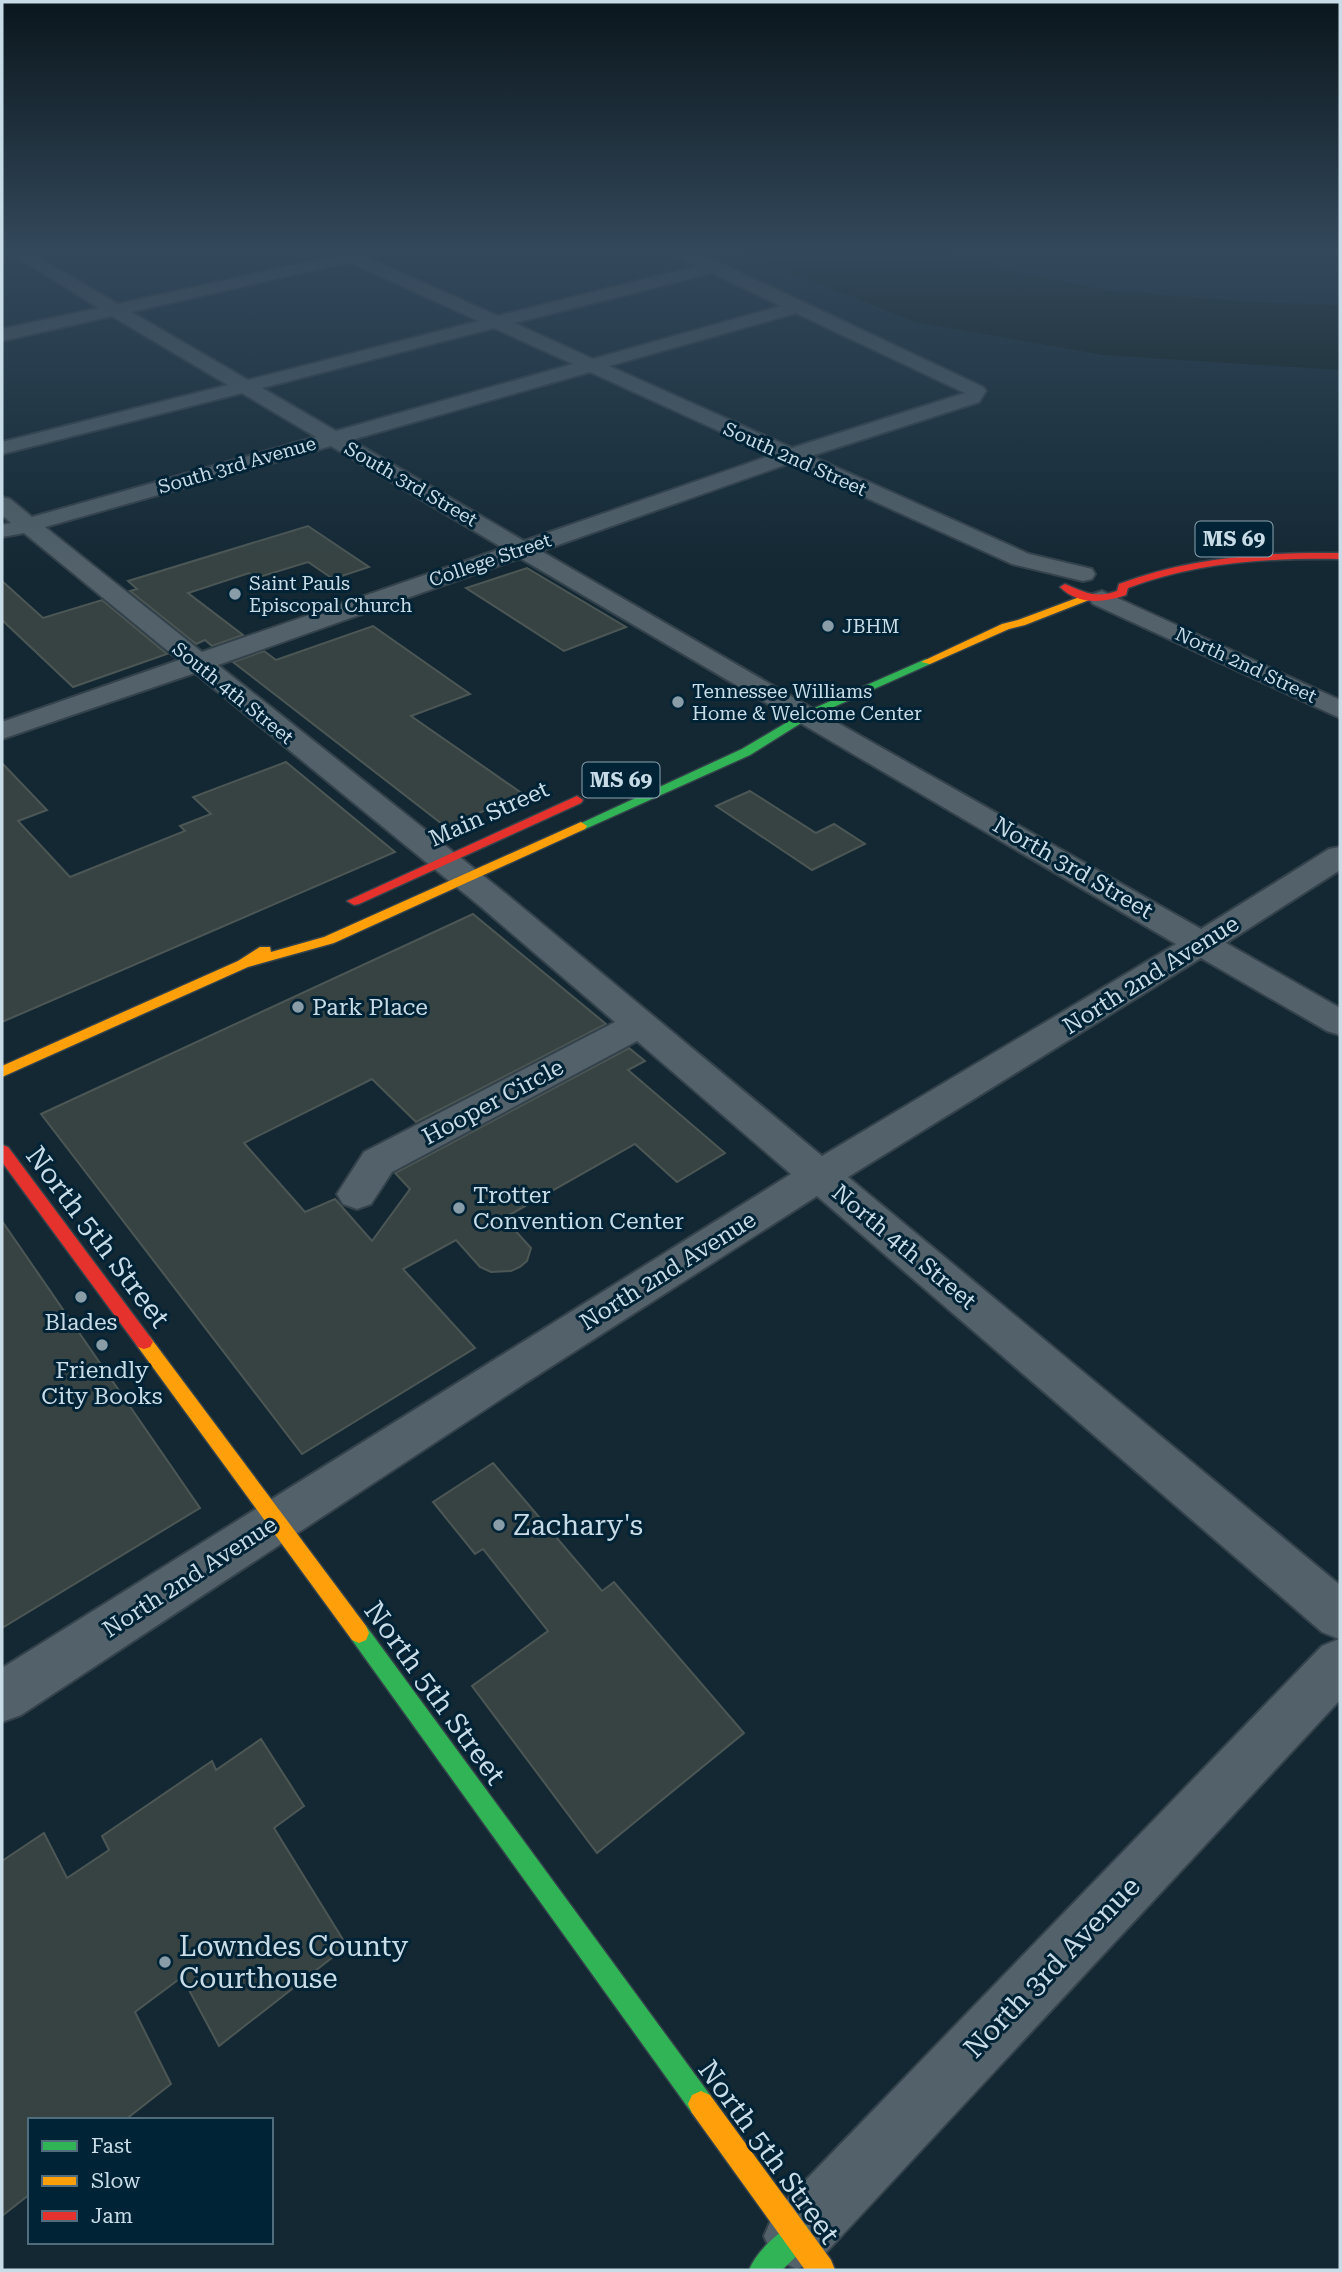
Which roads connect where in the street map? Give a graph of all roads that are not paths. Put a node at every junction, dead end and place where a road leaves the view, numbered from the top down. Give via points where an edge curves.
1 (195, 358) edge
2 (358, 358) edge
3 (572, 358) edge
4 (612, 358) edge
5 (905, 358) edge
6 (587, 365) junction
7 (244, 387) junction
8 (332, 438) junction
9 (2, 448) edge
10 (789, 456) junction
11 (2, 504) edge
12 (27, 525) junction
13 (2, 532) edge
14 (522, 549) junction
15 (1340, 556) edge
16 (1151, 559) dead end
17 (1097, 584) junction
18 (1006, 626) junction
19 (197, 664) junction
20 (1340, 710) edge
21 (805, 716) junction
22 (757, 728) dead end
23 (2, 731) edge
24 (596, 792) dead end
25 (1340, 856) edge
26 (454, 869) junction
27 (336, 909) dead end
28 (288, 935) dead end
29 (1204, 943) junction
30 (243, 964) junction
31 (1340, 1023) edge
32 (641, 1024) junction
33 (2, 1072) edge
34 (2, 1152) edge
35 (820, 1176) junction
36 (357, 1194) dead end
37 (278, 1521) junction
38 (1340, 1616) edge
39 (1340, 1663) edge
40 (2, 1697) edge
41 (794, 2259) edge

1 - 7 street, South 3rd Street
2 - 7 street
3 - 6 street, South 2nd Street
4 - 6 street, South 3rd Avenue
5 - 10 street, College Street via 976,391 972,398
6 - 8 street, South 3rd Avenue
6 - 10 street, South 2nd Street
7 - 8 street, South 3rd Street
7 - 9 street
8 - 12 street, South 3rd Avenue
8 - 14 street, South 3rd Street
10 - 14 street, College Street
10 - 17 street, South 2nd Street via 1021,559
11 - 12 street, South 4th Street
12 - 13 street, South 3rd Avenue
12 - 19 street, South 4th Street
14 - 19 street, College Street
14 - 21 street, South 3rd Street
15 - 17 main road, Main Street / MS 69 via 1200,564
16 - 17 main road, Main Street / MS 69
17 - 18 main road, Main Street / MS 69 via 1021,623
17 - 18 main road, Main Street / MS 69 via 1010,618
17 - 20 street, North 2nd Street via 1151,620
18 - 21 main road, Main Street / MS 69
19 - 23 street, College Street
19 - 26 street, South 4th Street
21 - 22 main road, Main Street / MS 69
21 - 26 main road, Main Street / MS 69 via 747,752
21 - 29 street, North 3rd Street
24 - 26 main road, Main Street / MS 69
25 - 29 street, North 2nd Avenue
26 - 27 main road, Main Street / MS 69
26 - 30 main road, Main Street / MS 69 via 329,940
26 - 32 street, North 4th Street
28 - 30 main road, Main Street / MS 69
29 - 31 street, North 3rd Street
29 - 35 street, North 2nd Avenue
30 - 33 main road, Main Street / MS 69
32 - 35 street, North 4th Street
32 - 36 street, Hooper Circle via 378,1162
34 - 37 main road, North 5th Street
35 - 37 street, North 2nd Avenue
35 - 38 street, North 4th Street
37 - 40 street, North 2nd Avenue
37 - 41 main road, North 5th Street
39 - 41 street, North 3rd Avenue

